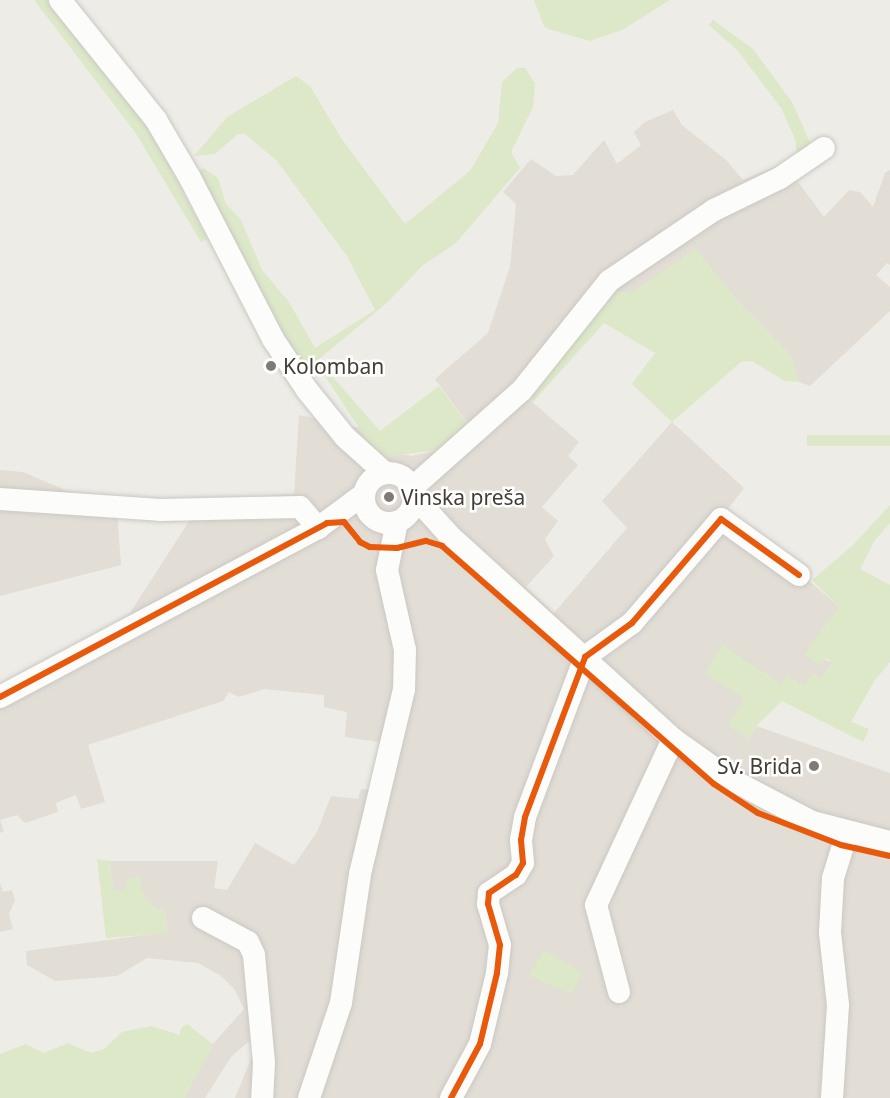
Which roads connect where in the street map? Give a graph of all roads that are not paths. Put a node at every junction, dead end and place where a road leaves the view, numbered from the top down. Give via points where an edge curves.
1 (60, 0) edge
2 (824, 148) dead end
3 (345, 437) junction
4 (404, 483) junction
5 (365, 492) junction
6 (0, 499) edge
7 (373, 518) junction
8 (401, 520) junction
9 (322, 526) junction
10 (450, 536) junction
11 (387, 570) junction
12 (799, 575) dead end
13 (585, 657) junction
14 (0, 697) edge
15 (674, 739) junction
16 (847, 833) junction
17 (890, 842) edge
18 (203, 918) dead end
19 (619, 992) dead end
20 (262, 1098) edge
21 (309, 1098) edge
22 (451, 1098) edge
23 (832, 1098) edge

1 - 3 street via 156,120 273,339
2 - 4 street via 780,178 714,210 609,281 522,390 474,437
3 - 4 street
3 - 5 street
4 - 5 street via 372,478
4 - 8 street via 412,509
4 - 10 street
5 - 7 street via 366,509
5 - 9 street
6 - 9 street via 160,510 300,507
7 - 8 street via 385,523
7 - 9 street
7 - 11 street
8 - 10 street
8 - 11 street
9 - 14 street
10 - 13 street
11 - 21 street via 405,650 404,690 360,874 341,1003
12 - 13 street via 721,519 632,623
13 - 15 street
13 - 22 street via 525,817 523,863 516,875 489,893 500,945 497,973 480,1044
15 - 16 street via 728,778 812,822
15 - 19 street via 596,905
16 - 17 street
16 - 23 street via 833,878 830,932 838,1005
18 - 20 street via 248,942 254,955 264,1063

